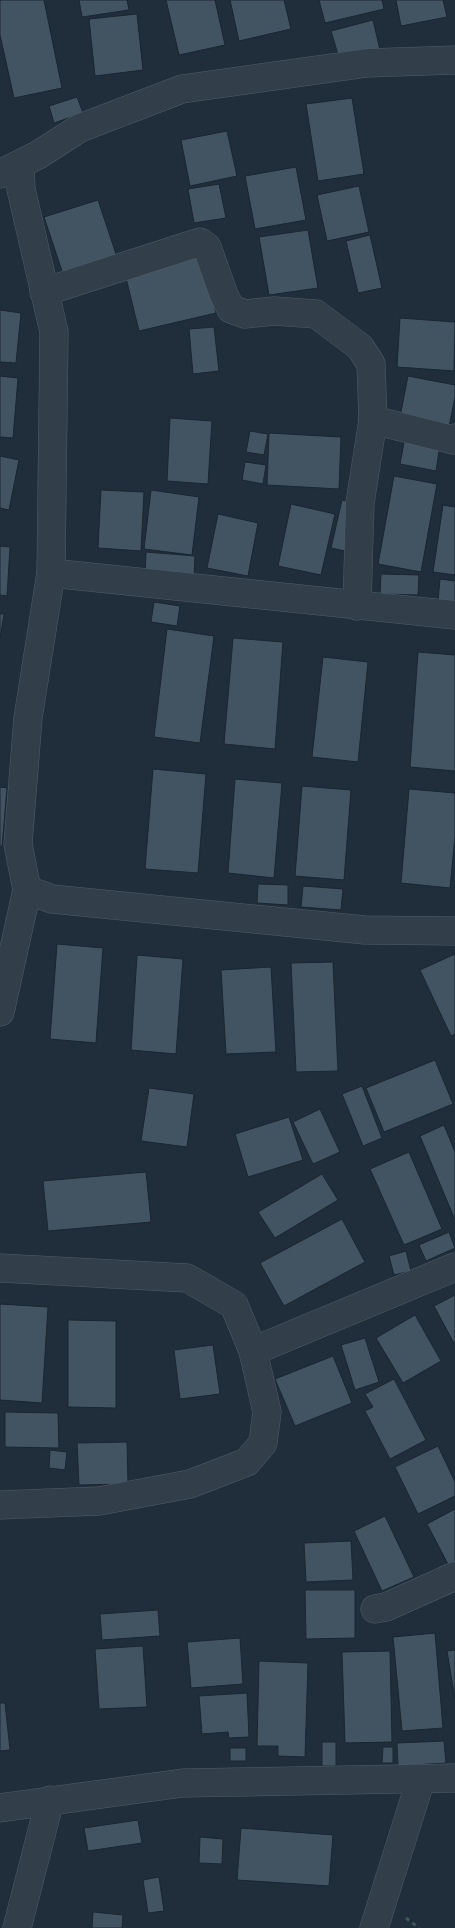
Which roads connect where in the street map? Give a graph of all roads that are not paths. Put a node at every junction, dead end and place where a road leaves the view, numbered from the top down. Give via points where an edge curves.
1 (455, 60) edge
2 (10, 169) edge
3 (44, 292) junction
4 (373, 420) junction
5 (455, 438) edge
6 (51, 573) junction
7 (357, 606) junction
8 (455, 615) edge
9 (27, 890) junction
10 (455, 931) edge
11 (0, 1012) edge
12 (455, 1267) edge
13 (0, 1268) edge
14 (253, 1351) junction
15 (0, 1505) edge
16 (455, 1576) edge
17 (375, 1609) dead end
18 (455, 1778) edge
19 (421, 1779) junction
20 (50, 1800) junction
21 (0, 1808) edge
22 (17, 1928) edge
23 (374, 1928) edge

1 - 2 street via 367,63 182,89 80,128
2 - 3 street via 21,189
3 - 4 street via 200,242 207,247 231,309 245,314 274,311 316,314 360,347 371,364
3 - 6 street via 54,332
4 - 5 street
4 - 7 street via 360,503
6 - 7 street
6 - 9 street via 28,718 18,844
7 - 8 street
9 - 10 street via 52,899 365,930
9 - 11 street
12 - 14 street
13 - 14 street via 187,1278 234,1305
14 - 15 street via 267,1412 263,1442 247,1462 190,1484 99,1502
16 - 17 street
18 - 19 street
19 - 20 street via 183,1783
19 - 23 street
20 - 21 street
20 - 22 street

